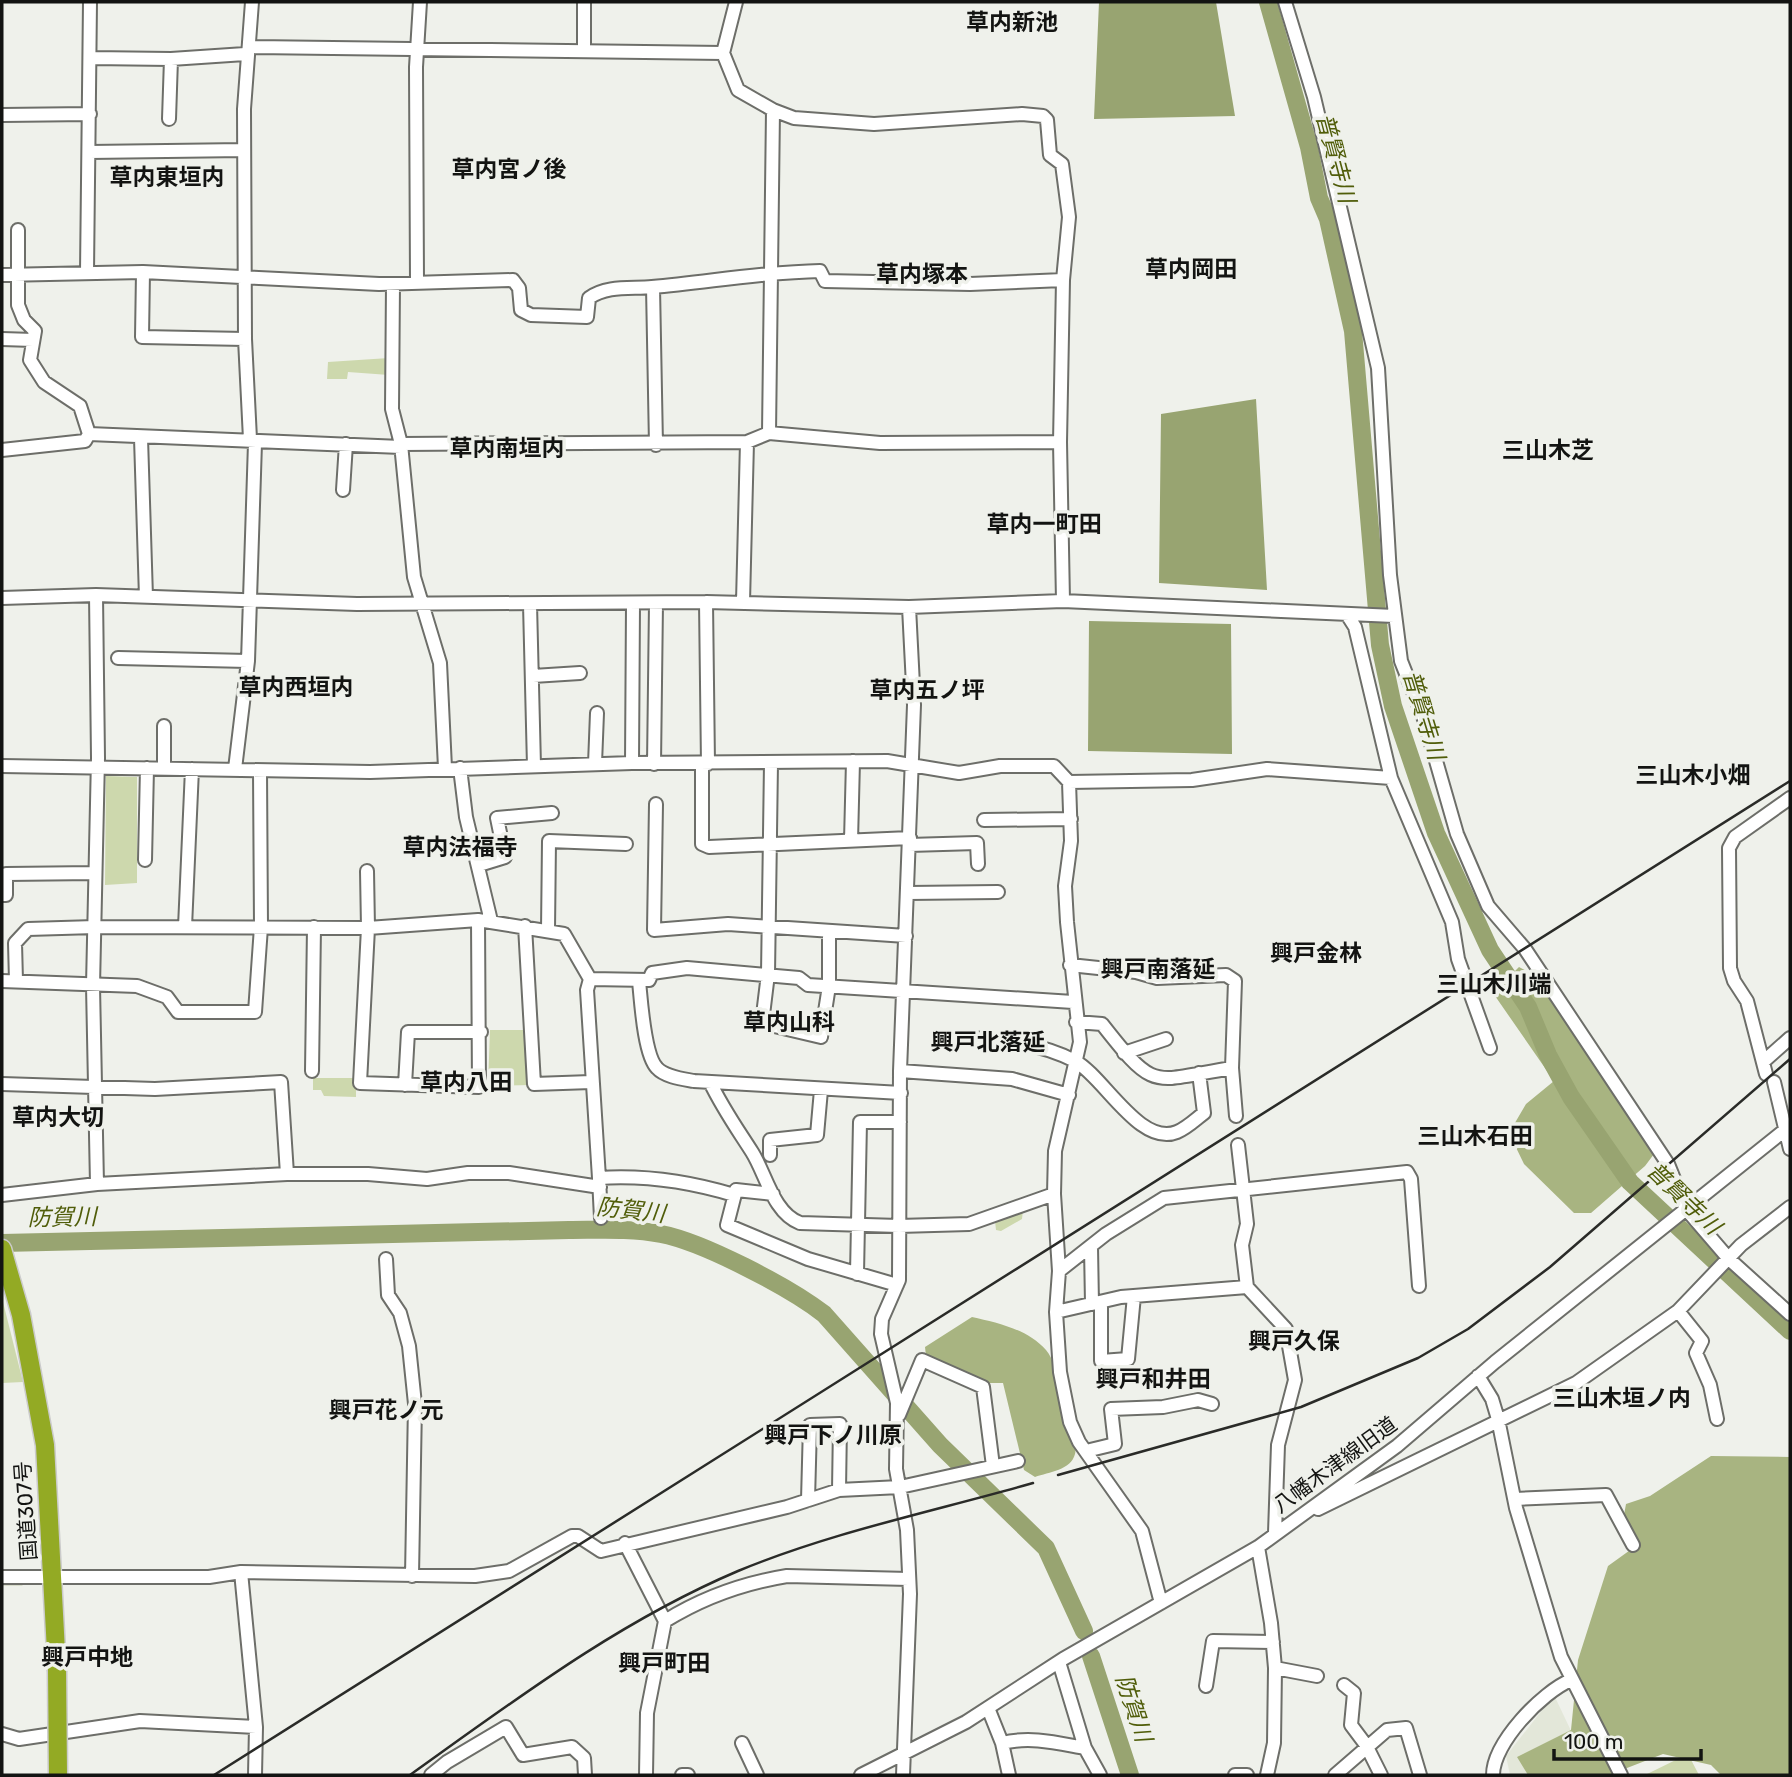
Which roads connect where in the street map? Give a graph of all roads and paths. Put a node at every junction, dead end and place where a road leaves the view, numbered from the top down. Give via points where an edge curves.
1 (90, 2) edge
2 (252, 2) edge
3 (420, 2) edge
4 (584, 2) edge
5 (736, 2) edge
6 (1285, 2) edge
7 (416, 48) junction
8 (249, 49) junction
9 (584, 51) junction
10 (723, 53) junction
11 (91, 58) junction
12 (171, 59) junction
13 (773, 110) junction
14 (90, 114) junction
15 (2, 115) edge
16 (169, 119) dead end
17 (244, 150) junction
18 (89, 152) junction
19 (18, 230) dead end
20 (772, 271) junction
21 (87, 272) junction
22 (143, 272) junction
23 (2, 275) edge
24 (18, 275) junction
25 (246, 276) junction
26 (1063, 280) junction
27 (417, 282) junction
28 (393, 284) junction
29 (653, 287) junction
30 (2, 339) edge
31 (245, 339) junction
32 (33, 340) junction
33 (769, 433) junction
34 (89, 434) junction
35 (141, 438) junction
36 (253, 441) junction
37 (747, 442) junction
38 (1060, 442) junction
39 (346, 444) junction
40 (656, 445) junction
41 (401, 446) junction
42 (2, 450) edge
43 (344, 490) dead end
44 (96, 595) junction
45 (2, 597) edge
46 (146, 597) junction
47 (250, 601) junction
48 (1063, 601) junction
49 (706, 602) junction
50 (743, 602) junction
51 (420, 603) junction
52 (656, 603) junction
53 (530, 604) junction
54 (633, 604) junction
55 (909, 607) junction
56 (1353, 616) junction
57 (1391, 616) junction
58 (118, 658) dead end
59 (248, 660) junction
60 (580, 673) dead end
61 (533, 676) junction
62 (597, 713) dead end
63 (164, 726) dead end
64 (853, 761) junction
65 (771, 762) junction
66 (632, 763) junction
67 (595, 764) junction
68 (654, 764) junction
69 (705, 764) junction
70 (912, 765) junction
71 (2, 766) edge
72 (534, 766) junction
73 (97, 768) junction
74 (147, 768) junction
75 (164, 768) junction
76 (445, 768) junction
77 (460, 768) junction
78 (192, 769) junction
79 (235, 769) junction
80 (260, 771) junction
81 (1391, 778) junction
82 (1069, 782) junction
83 (1790, 798) edge
84 (656, 804) dead end
85 (552, 813) dead end
86 (1071, 819) junction
87 (984, 820) dead end
88 (851, 841) junction
89 (909, 841) junction
90 (626, 844) dead end
91 (770, 844) junction
92 (145, 860) dead end
93 (978, 864) dead end
94 (479, 865) junction
95 (367, 871) dead end
96 (95, 873) junction
97 (998, 892) dead end
98 (908, 893) junction
99 (2, 895) edge
100 (484, 920) junction
101 (525, 926) junction
102 (95, 927) junction
103 (185, 927) junction
104 (261, 927) junction
105 (768, 927) junction
106 (314, 928) junction
107 (368, 928) junction
108 (548, 930) junction
109 (829, 931) junction
110 (906, 936) junction
111 (1070, 965) junction
112 (768, 974) junction
113 (590, 979) junction
114 (2, 981) edge
115 (16, 981) junction
116 (639, 981) junction
117 (93, 986) junction
118 (829, 986) junction
119 (904, 989) junction
120 (1073, 1002) junction
121 (1076, 1022) junction
122 (481, 1032) junction
123 (964, 1038) dead end
124 (1790, 1038) edge
125 (1166, 1040) dead end
126 (1490, 1048) dead end
127 (1124, 1053) junction
128 (1076, 1062) junction
129 (1233, 1068) junction
130 (312, 1071) dead end
131 (900, 1071) junction
132 (1768, 1072) junction
133 (1199, 1073) junction
134 (591, 1082) junction
135 (710, 1082) junction
136 (2, 1084) edge
137 (405, 1085) junction
138 (96, 1087) junction
139 (821, 1090) junction
140 (901, 1093) junction
141 (1069, 1095) junction
142 (1236, 1116) dead end
143 (900, 1122) junction
144 (1788, 1127) edge
145 (1238, 1145) dead end
146 (1790, 1149) edge
147 (770, 1154) dead end
148 (287, 1174) junction
149 (599, 1182) junction
150 (97, 1184) junction
151 (1244, 1188) junction
152 (773, 1194) junction
153 (1054, 1194) junction
154 (2, 1195) edge
155 (734, 1195) junction
156 (1790, 1207) edge
157 (1684, 1211) junction
158 (601, 1218) dead end
159 (859, 1225) junction
160 (898, 1226) junction
161 (1091, 1247) junction
162 (4, 1255) edge
163 (386, 1259) dead end
164 (1728, 1259) junction
165 (1059, 1271) junction
166 (857, 1274) junction
167 (897, 1285) junction
168 (1419, 1286) dead end
169 (1247, 1287) junction
170 (1134, 1296) junction
171 (1096, 1303) junction
172 (1678, 1311) junction
173 (1056, 1312) junction
174 (1790, 1314) edge
175 (1478, 1376) junction
176 (1212, 1404) dead end
177 (897, 1419) junction
178 (1498, 1419) junction
179 (1717, 1419) dead end
180 (1086, 1451) junction
181 (1018, 1461) dead end
182 (993, 1466) junction
183 (900, 1487) junction
184 (839, 1490) junction
185 (1515, 1499) junction
186 (808, 1500) junction
187 (1301, 1515) junction
188 (1275, 1533) junction
189 (625, 1543) junction
190 (1633, 1545) dead end
191 (1258, 1547) junction
192 (241, 1572) junction
193 (412, 1576) junction
194 (2, 1577) edge
195 (53, 1578) junction
196 (909, 1579) junction
197 (1161, 1603) junction
198 (665, 1621) junction
199 (1273, 1642) junction
200 (1059, 1662) junction
201 (1275, 1668) junction
202 (1317, 1676) dead end
203 (1571, 1680) junction
204 (1344, 1685) dead end
205 (1206, 1686) dead end
206 (988, 1708) junction
207 (256, 1727) junction
208 (2, 1734) edge
209 (742, 1743) dead end
210 (1002, 1743) junction
211 (1366, 1745) junction
212 (1085, 1748) junction
213 (905, 1751) junction
214 (58, 1775) edge
215 (255, 1775) edge
216 (431, 1775) edge
217 (585, 1775) edge
218 (646, 1775) edge
219 (682, 1775) edge
220 (688, 1775) edge
221 (757, 1775) edge
222 (862, 1775) edge
223 (903, 1775) edge
224 (1009, 1775) edge
225 (1100, 1775) edge
226 (1235, 1775) edge
227 (1247, 1775) edge
228 (1267, 1775) edge
229 (1335, 1775) edge
230 (1381, 1775) edge
231 (1420, 1775) edge
232 (1493, 1775) edge
233 (1621, 1775) edge

1 - 11 street
2 - 8 street
3 - 7 street
4 - 9 street
5 - 10 street
6 - 57 street via 1314,97 1378,368
7 - 8 street
7 - 9 street
7 - 27 street
8 - 12 street via 245,54
8 - 17 street
9 - 10 street
10 - 13 street via 738,90
11 - 12 street
11 - 14 street
12 - 16 street
13 - 20 street
13 - 26 street via 794,118 874,124 1042,116 1048,120 1051,155 1062,164 1069,217
14 - 15 street
14 - 18 street
17 - 18 street
17 - 25 street
18 - 21 street
19 - 24 street
20 - 26 street via 820,271 825,281 970,284
20 - 29 street
20 - 33 street
21 - 22 street
21 - 24 street
22 - 25 street
22 - 31 street via 142,337
23 - 24 street
24 - 32 street via 18,305 35,331
25 - 28 street
25 - 31 street
26 - 38 street
27 - 28 street
27 - 29 street via 513,280 519,288 521,310 531,315 587,317 589,298 600,290
28 - 41 street via 392,409
29 - 40 street
30 - 32 street
31 - 36 street
32 - 34 street via 30,360 44,382 80,406
33 - 37 street
33 - 38 street via 880,443
34 - 35 street
34 - 42 street via 85,441
35 - 36 street
35 - 46 street
36 - 39 street
36 - 47 street
37 - 40 street
37 - 50 street
38 - 48 street
39 - 41 street
39 - 43 street
40 - 41 street
41 - 51 street
44 - 45 street
44 - 46 street
44 - 73 street
46 - 47 street
47 - 51 street
47 - 59 street
48 - 55 street
48 - 56 street
49 - 50 street
49 - 52 street
49 - 69 street
50 - 55 street
51 - 53 street
51 - 76 street via 440,663
52 - 54 street
52 - 68 street
53 - 54 street
53 - 61 street
54 - 66 street
55 - 70 street
56 - 57 street
56 - 81 street
57 - 157 street via 1457,834 1488,906 1525,949 1668,1164
58 - 59 street
59 - 79 street
60 - 61 street
61 - 72 street
62 - 67 street
63 - 75 street
64 - 65 street
64 - 70 street
64 - 88 street
65 - 69 street
65 - 91 street
66 - 67 street
66 - 68 street
67 - 72 street
68 - 69 street
69 - 91 street via 702,844
70 - 82 street via 959,773 1000,766 1054,766
70 - 89 street
71 - 73 street
72 - 77 street
73 - 74 street
73 - 96 street
74 - 75 street
74 - 92 street
75 - 78 street
76 - 77 street
76 - 80 street
77 - 94 street via 466,817
78 - 79 street
78 - 103 street
79 - 80 street
80 - 104 street
81 - 82 street via 1268,769 1192,779
81 - 126 street via 1452,922 1458,959
82 - 86 street
83 - 132 street via 1735,837 1729,848 1730,968 1747,1001
84 - 105 street via 654,930 728,924
85 - 94 street via 497,818 505,857
86 - 87 street
86 - 111 street via 1065,886
88 - 89 street
88 - 91 street
89 - 93 street via 977,843
89 - 98 street
90 - 108 street via 549,841
91 - 105 street
94 - 100 street
95 - 107 street
96 - 99 street via 6,874 6,895
96 - 102 street
97 - 98 street
98 - 110 street
100 - 101 street
100 - 107 street
100 - 122 street
101 - 108 street
101 - 134 street via 534,1084
102 - 103 street
102 - 115 street via 28,929 15,943
102 - 117 street
103 - 104 street
104 - 106 street
104 - 117 street via 255,1012 178,1012 167,997 138,986
105 - 109 street
105 - 112 street
106 - 107 street
106 - 130 street
107 - 137 street via 360,1083
108 - 113 street via 564,934
109 - 110 street
109 - 118 street
110 - 119 street
111 - 120 street
111 - 129 street via 1157,978 1226,975 1234,981
112 - 116 street via 687,968 652,973 649,980
112 - 118 street
112 - 118 street via 762,1023 821,1037
113 - 116 street
113 - 134 street
114 - 115 street
115 - 117 street
116 - 135 street via 644,1025 657,1069
117 - 138 street
118 - 119 street
119 - 120 street
119 - 131 street
120 - 121 street
121 - 127 street via 1102,1024
121 - 128 street via 1080,1042
122 - 137 street via 408,1032
122 - 137 street via 479,1087
123 - 128 street via 1008,1039
124 - 132 street
125 - 127 street
127 - 133 street via 1149,1075 1162,1079
128 - 133 street via 1133,1118 1164,1134 1178,1132 1204,1113
128 - 141 street
129 - 133 street
129 - 142 street
131 - 140 street
131 - 141 street via 1012,1079
132 - 144 street
134 - 149 street
135 - 139 street
135 - 152 street
136 - 138 street
138 - 148 street via 155,1089 281,1082
138 - 150 street
139 - 140 street
139 - 147 street via 817,1135 770,1140
140 - 143 street
141 - 153 street via 1055,1151
143 - 159 street via 860,1122
143 - 160 street
144 - 146 street
144 - 157 street, 八幡木津線旧道
145 - 151 street
148 - 149 street via 427,1179 509,1173
148 - 150 street
149 - 155 street via 657,1180
149 - 158 street
150 - 154 street
151 - 161 street via 1164,1198
151 - 168 street via 1407,1172
151 - 169 street via 1247,1224 1242,1262
152 - 155 street via 736,1190
152 - 159 street via 794,1221
153 - 160 street via 970,1224
153 - 165 street
155 - 166 street via 727,1226 778,1249
156 - 164 street
157 - 164 street
157 - 175 street, 八幡木津線旧道
159 - 160 street
159 - 166 street
160 - 167 street
161 - 165 street
161 - 171 street
162 - 195 highway, 国道307号 via 23,1326 45,1445
163 - 193 street via 388,1294 400,1313 409,1346 415,1404
164 - 172 street
164 - 174 street
165 - 173 street
166 - 167 street
167 - 177 street via 882,1319 881,1334 894,1384
169 - 170 street
169 - 188 street via 1286,1329 1293,1358 1295,1380 1279,1444
170 - 171 street
170 - 171 street via 1128,1359 1101,1361
171 - 173 street
172 - 178 street via 1576,1383
172 - 179 street via 1702,1341 1696,1353 1710,1385
173 - 180 street via 1069,1422
175 - 178 street
175 - 187 street, 八幡木津線旧道 via 1396,1446
176 - 180 street via 1198,1399 1111,1409 1115,1444
177 - 182 street via 922,1360 983,1387
177 - 183 street
178 - 185 street
178 - 187 street
180 - 197 street via 1142,1531
181 - 182 street
182 - 183 street
183 - 184 street
183 - 196 street
184 - 186 street
184 - 186 street via 840,1424 810,1425
185 - 190 street via 1606,1495
185 - 203 street via 1544,1609
186 - 189 street
187 - 188 street, 八幡木津線旧道
188 - 191 street, 八幡木津線旧道
189 - 193 street via 601,1551 572,1536 509,1571
189 - 198 street
191 - 197 street, 八幡木津線旧道
191 - 199 street
192 - 193 street
192 - 195 street via 209,1577
192 - 207 street
194 - 195 street
195 - 214 highway, 国道307号, bridge
196 - 198 street via 787,1576 718,1595
196 - 213 street
197 - 200 street, 八幡木津線旧道
198 - 218 street via 647,1713
199 - 201 street
199 - 205 street via 1213,1641
200 - 206 street, 八幡木津線旧道
200 - 212 street
201 - 202 street
201 - 228 street via 1274,1743
203 - 232 street via 1550,1691 1499,1748
203 - 233 street
204 - 211 street via 1353,1693 1351,1725
206 - 210 street
206 - 213 street, 八幡木津線旧道
207 - 208 street via 140,1721 19,1740
207 - 215 street
209 - 221 street
210 - 212 street via 1019,1738
210 - 224 street
211 - 229 street
211 - 230 street
211 - 231 street via 1387,1730 1406,1728
212 - 225 street
213 - 222 street, 八幡木津線旧道
213 - 223 street
216 - 217 street via 506,1727 523,1755 572,1747 584,1758
219 - 220 street
226 - 227 street

